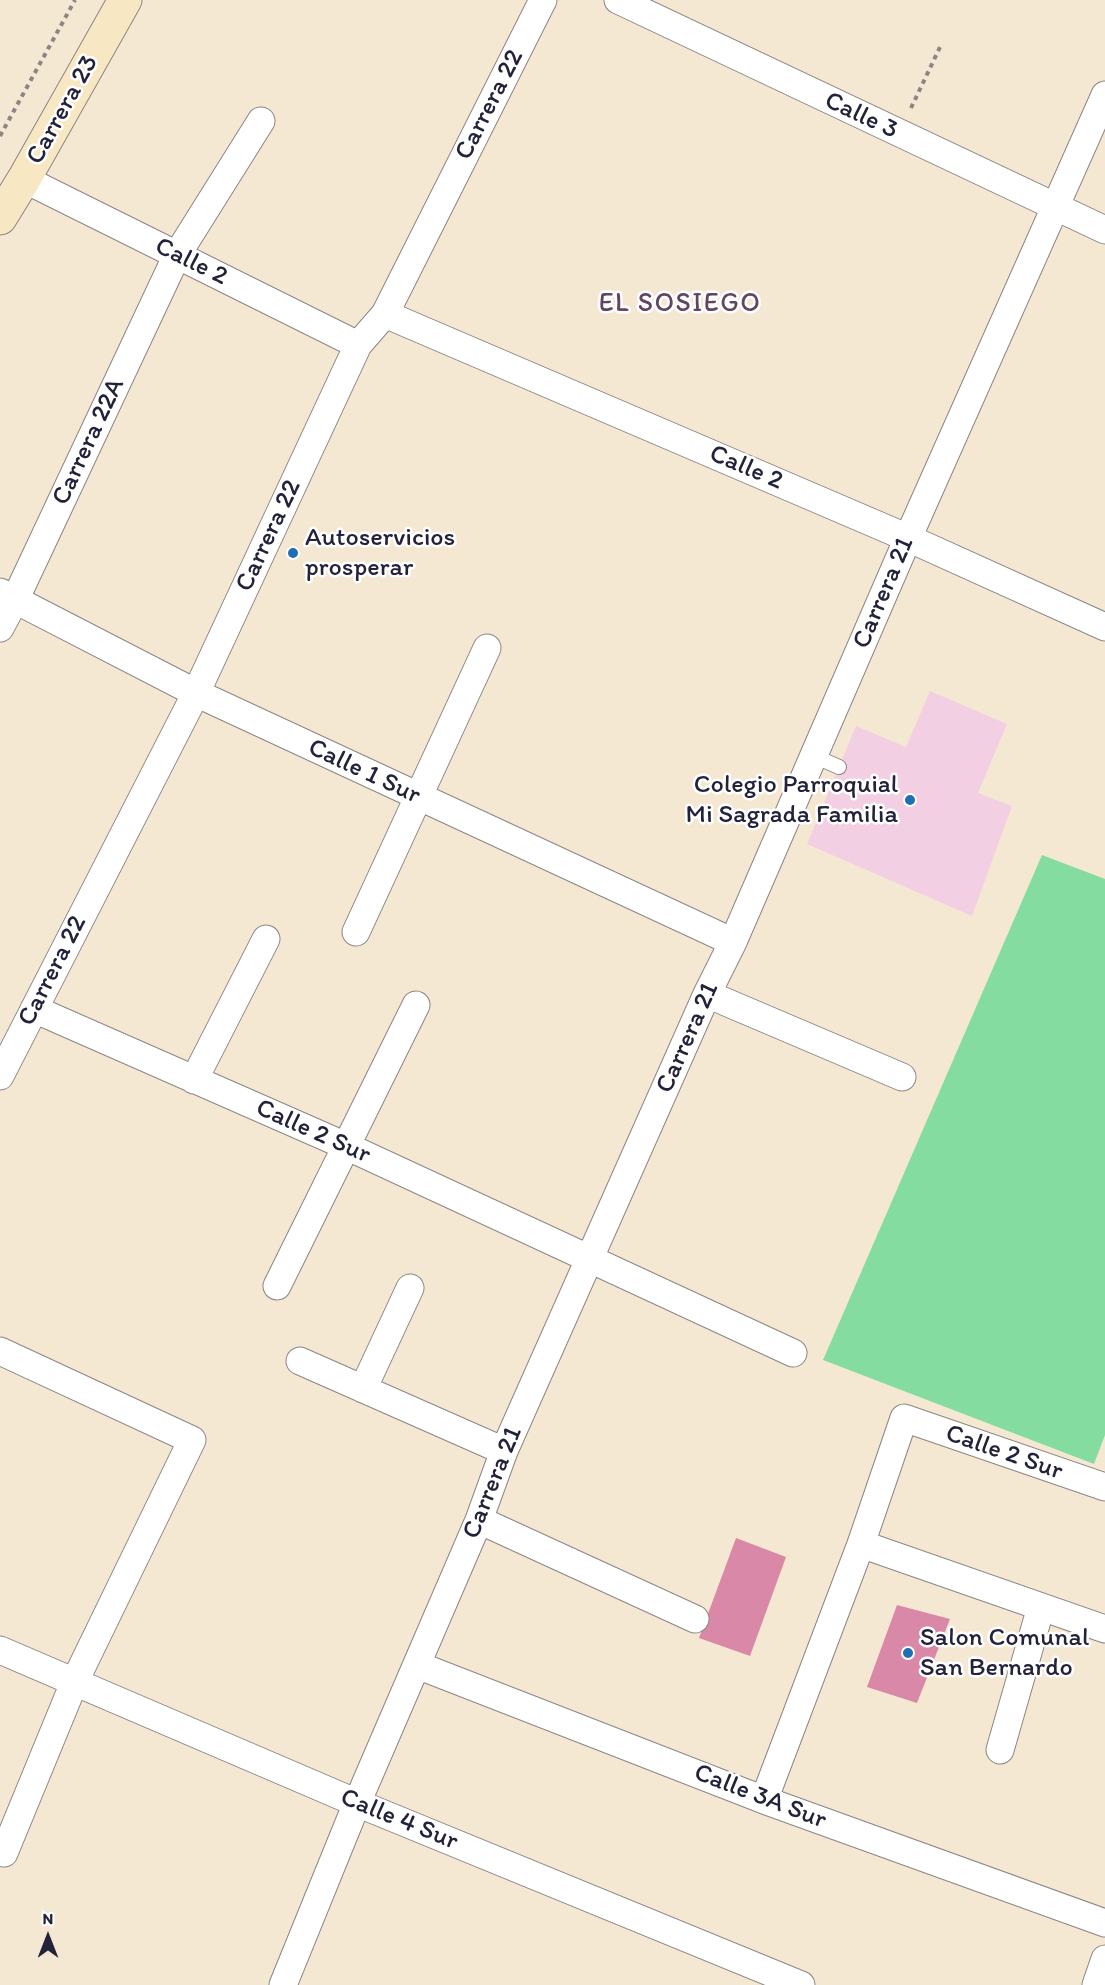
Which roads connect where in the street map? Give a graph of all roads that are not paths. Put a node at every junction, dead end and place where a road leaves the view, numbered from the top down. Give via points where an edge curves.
1 (125, 0) edge
2 (543, 0) edge
3 (618, 0) edge
4 (1105, 95) edge
5 (261, 121) dead end
6 (24, 179) junction
7 (1054, 207) junction
8 (0, 219) edge
9 (1105, 230) edge
10 (177, 255) junction
11 (385, 314) junction
12 (358, 345) junction
13 (908, 538) junction
14 (7, 596) edge
15 (1105, 627) edge
16 (0, 628) edge
17 (487, 648) dead end
18 (196, 693) junction
19 (814, 756) junction
20 (839, 767) dead end
21 (419, 797) junction
22 (356, 932) dead end
23 (266, 939) dead end
24 (734, 942) junction
25 (707, 994) junction
26 (416, 1005) dead end
27 (34, 1010) junction
28 (0, 1076) edge
29 (902, 1077) dead end
30 (194, 1080) junction
31 (346, 1146) junction
32 (591, 1258) junction
33 (277, 1286) dead end
34 (410, 1288) dead end
35 (0, 1351) edge
36 (793, 1353) dead end
37 (300, 1361) dead end
38 (363, 1389) junction
39 (504, 1451) junction
40 (1105, 1487) edge
41 (479, 1520) junction
42 (861, 1544) junction
43 (1041, 1607) junction
44 (695, 1619) dead end
45 (1105, 1629) edge
46 (0, 1650) edge
47 (417, 1665) junction
48 (74, 1683) junction
49 (1000, 1750) dead end
50 (764, 1800) junction
51 (357, 1803) junction
52 (0, 1851) edge
53 (1105, 1923) edge
54 (1105, 1959) edge
55 (283, 1985) edge
56 (801, 1985) edge
57 (1096, 1985) edge

1 - 6 street, Carrera 23
2 - 11 street, Carrera 22
3 - 7 street, Calle 3
4 - 7 street, Carrera 21
5 - 10 street, Carrera 22A
6 - 8 street, Carrera 23
6 - 10 street, Calle 2
7 - 9 street, Calle 3
7 - 13 street, Carrera 21
10 - 12 street, Calle 2
10 - 14 street, Carrera 22A
11 - 12 street, Carrera 22
11 - 13 street, Calle 2
12 - 18 street, Carrera 22
13 - 15 street, Calle 2
13 - 19 street, Carrera 21
14 - 16 street, Carrera 22A
14 - 18 street, Calle 1 Sur
17 - 21 street
18 - 21 street, Calle 1 Sur
18 - 27 street, Carrera 22
19 - 20 lane
19 - 24 street, Carrera 21
21 - 22 street
21 - 24 street, Calle 1 Sur
23 - 30 street
24 - 25 street, Carrera 21
25 - 29 street
25 - 32 street, Carrera 21
26 - 31 street
27 - 28 street, Carrera 22
27 - 30 street, Calle 2 Sur
30 - 31 street, Calle 2 Sur
31 - 32 street, Calle 2 Sur
31 - 33 street
32 - 36 street, Calle 2 Sur
32 - 39 street, Carrera 21
34 - 38 street
35 - 48 street via 192,1440
37 - 38 street
38 - 39 street
39 - 41 street, Carrera 21
40 - 42 street, Calle 2 Sur via 904,1418
41 - 44 street
41 - 47 street, Carrera 21
42 - 43 street
42 - 50 street
43 - 45 street
43 - 49 street
46 - 48 street, Calle 4 Sur
47 - 50 street, Calle 3A Sur
47 - 51 street, Carrera 21
48 - 51 street, Calle 4 Sur
48 - 52 street via 4,1853
50 - 53 street, Calle 3A Sur
51 - 55 street, Carrera 21
51 - 56 street, Calle 4 Sur
54 - 57 street

